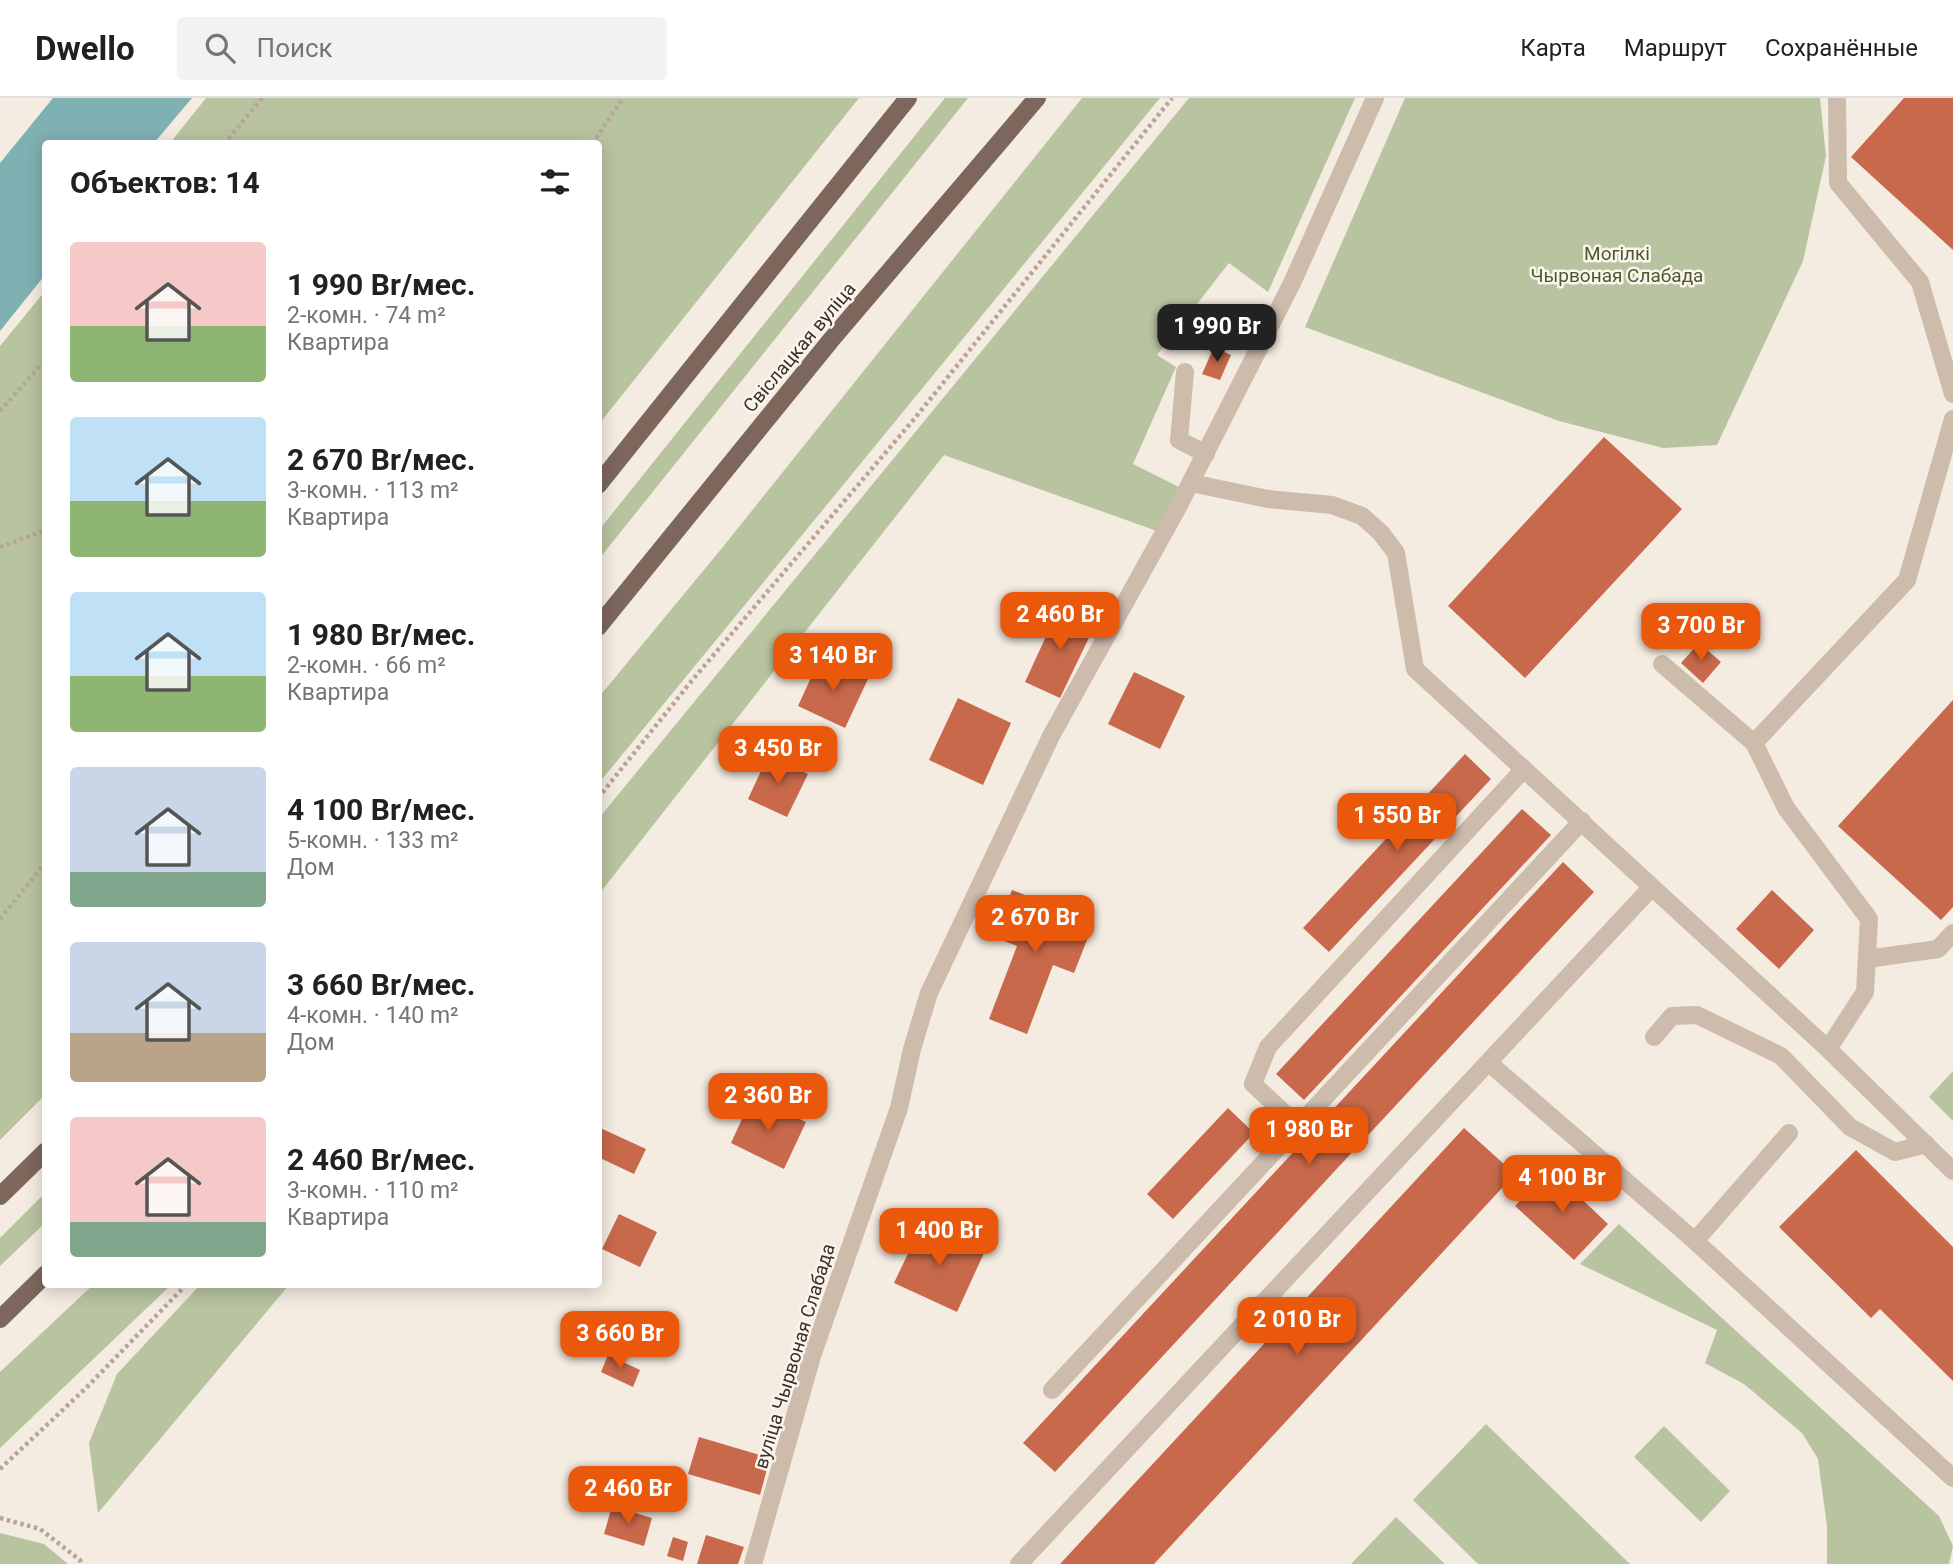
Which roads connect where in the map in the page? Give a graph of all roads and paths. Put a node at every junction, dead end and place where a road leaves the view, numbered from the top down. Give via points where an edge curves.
1 (262, 98) edge
2 (623, 98) edge
3 (908, 98) edge
4 (1037, 98) edge
5 (1172, 98) edge
6 (1375, 98) edge
7 (1837, 98) edge
8 (227, 140) edge
9 (595, 140) edge
10 (42, 364) edge
11 (1185, 372) dead end
12 (1953, 394) edge
13 (0, 411) edge
14 (1953, 419) edge
15 (1206, 454) junction
16 (602, 480) edge
17 (1191, 483) junction
18 (42, 531) edge
19 (0, 547) edge
20 (602, 621) edge
21 (1662, 664) dead end
22 (1754, 743) junction
23 (1524, 769) junction
24 (602, 793) edge
25 (1581, 821) junction
26 (42, 867) edge
27 (1652, 887) junction
28 (0, 919) edge
29 (1953, 933) edge
30 (1867, 959) junction
31 (1654, 1037) dead end
32 (1828, 1049) junction
33 (1489, 1063) junction
34 (1299, 1127) junction
35 (1789, 1133) dead end
36 (1926, 1144) junction
37 (42, 1155) edge
38 (1953, 1171) edge
39 (0, 1196) edge
40 (1695, 1241) junction
41 (42, 1278) edge
42 (183, 1288) edge
43 (0, 1319) edge
44 (1052, 1390) dead end
45 (0, 1469) edge
46 (1953, 1478) edge
47 (0, 1518) edge
48 (81, 1564) edge
49 (753, 1564) edge
50 (1019, 1564) edge

1 - 8 path
2 - 9 path
3 - 16 main road
4 - 20 main road, Свіслацкая вуліца via 831,340
5 - 24 path via 915,418
6 - 15 street, вуліца Чырвоная Слабада via 1292,283
7 - 12 street via 1838,183 1920,282
10 - 13 path
11 - 15 street via 1179,440
14 - 22 street via 1907,580
15 - 17 street, вуліца Чырвоная Слабада
17 - 23 street via 1268,499 1332,505 1362,516 1396,553 1415,669
17 - 49 street, вуліца Чырвоная Слабада via 1051,736 929,993 899,1108 812,1356
18 - 19 path
21 - 22 street
22 - 30 street via 1786,808 1868,919
23 - 25 street
23 - 34 street via 1268,1047 1253,1084
25 - 27 street
25 - 34 street
26 - 28 path
27 - 32 street
27 - 33 street
29 - 30 street via 1938,949
30 - 32 street via 1865,992
31 - 36 street via 1672,1016 1697,1015 1781,1056 1850,1127 1895,1152
32 - 36 street
33 - 40 street
33 - 50 street
34 - 44 street
35 - 40 street
36 - 38 street
37 - 39 main road
40 - 46 street
41 - 43 main road
42 - 45 path
47 - 48 path via 40,1529

